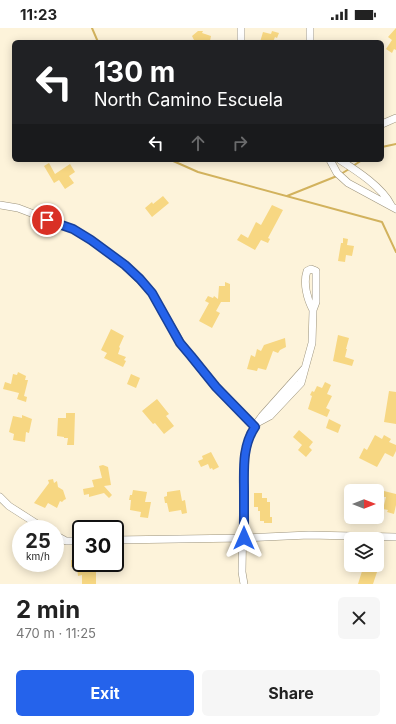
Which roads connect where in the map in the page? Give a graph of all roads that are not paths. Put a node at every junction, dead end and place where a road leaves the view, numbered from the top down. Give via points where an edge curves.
1 (240, 28) edge
2 (310, 28) edge
3 (241, 40) edge
4 (310, 40) edge
5 (396, 118) edge
6 (384, 123) edge
7 (331, 162) edge
8 (343, 162) edge
9 (0, 205) edge
10 (394, 208) edge
11 (313, 310) junction
12 (256, 425) junction
13 (0, 497) edge
14 (31, 520) edge
15 (396, 537) edge
16 (244, 538) junction
17 (124, 540) edge
18 (244, 584) edge

1 - 3 street
2 - 4 street
5 - 6 street
7 - 10 street via 337,173 348,183
8 - 10 street via 372,183
9 - 12 street via 18,208 73,229 125,265 152,293 180,343 204,373
11 - 11 street via 316,302 316,271 311,269 307,271 305,278 309,303
11 - 12 street via 312,343 304,369
12 - 16 street via 247,442 244,459
13 - 14 street
15 - 16 street via 309,535
16 - 17 street
16 - 18 street

